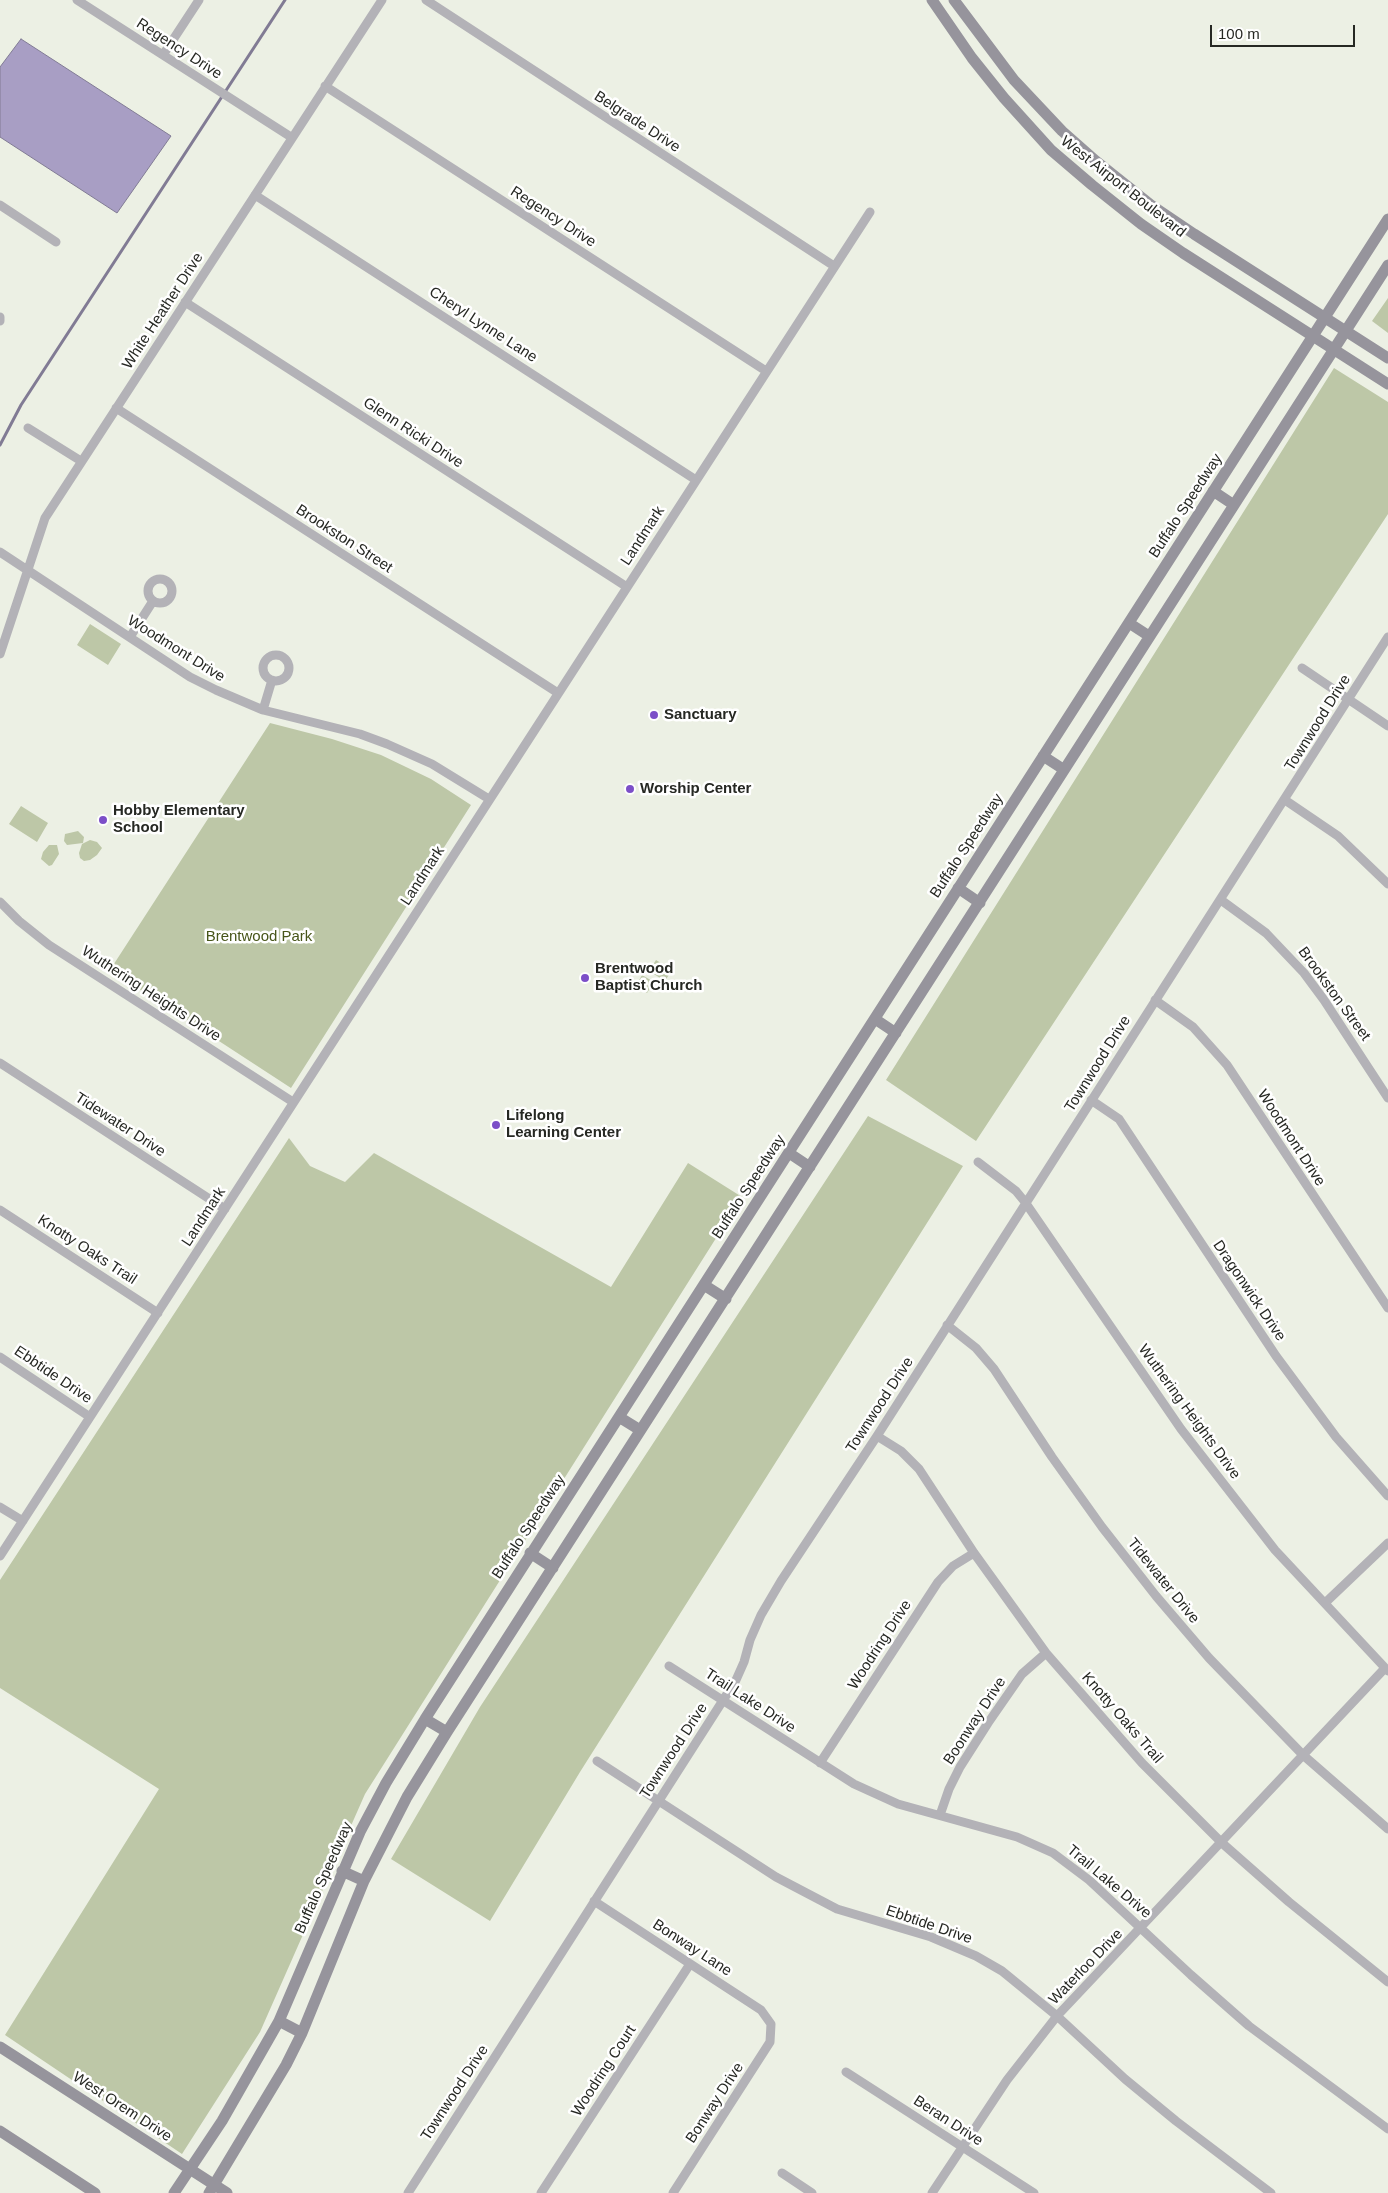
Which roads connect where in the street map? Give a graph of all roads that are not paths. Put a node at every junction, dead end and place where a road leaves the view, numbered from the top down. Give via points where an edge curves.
1 (77, 0) edge
2 (199, 0) edge
3 (382, 0) edge
4 (426, 0) edge
5 (932, 0) edge
6 (954, 0) edge
7 (983, 39) junction
8 (163, 55) junction
9 (972, 58) junction
10 (326, 86) junction
11 (291, 137) junction
12 (255, 195) junction
13 (0, 205) edge
14 (870, 212) dead end
15 (1388, 219) edge
16 (56, 242) dead end
17 (1388, 264) edge
18 (834, 266) junction
19 (185, 302) junction
20 (0, 317) edge
21 (1325, 317) junction
22 (0, 321) edge
23 (1346, 330) junction
24 (1313, 335) junction
25 (1334, 348) junction
26 (1388, 358) edge
27 (766, 371) junction
28 (1388, 384) edge
29 (116, 408) junction
30 (28, 428) dead end
31 (81, 462) junction
32 (696, 480) junction
33 (1213, 491) junction
34 (1234, 504) junction
35 (0, 552) edge
36 (27, 569) junction
37 (627, 587) junction
38 (153, 601) dead end
39 (1129, 622) junction
40 (1149, 636) junction
41 (130, 637) junction
42 (1388, 637) edge
43 (0, 654) edge
44 (1302, 668) dead end
45 (272, 680) dead end
46 (558, 693) junction
47 (1350, 698) junction
48 (263, 710) junction
49 (1388, 726) edge
50 (1043, 756) junction
51 (1064, 769) junction
52 (489, 799) junction
53 (1285, 800) junction
54 (1388, 884) edge
55 (958, 888) junction
56 (1221, 900) junction
57 (0, 902) edge
58 (980, 903) junction
59 (1155, 1000) junction
60 (875, 1020) junction
61 (896, 1033) junction
62 (0, 1063) edge
63 (1388, 1098) edge
64 (1091, 1100) junction
65 (293, 1102) junction
66 (789, 1153) junction
67 (978, 1162) dead end
68 (810, 1167) junction
69 (1025, 1202) junction
70 (226, 1209) junction
71 (0, 1210) edge
72 (704, 1285) junction
73 (726, 1299) junction
74 (1388, 1308) edge
75 (158, 1313) junction
76 (947, 1326) junction
77 (0, 1357) edge
78 (90, 1417) junction
79 (619, 1417) junction
80 (640, 1430) junction
81 (877, 1436) junction
82 (1388, 1496) edge
83 (0, 1507) edge
84 (23, 1522) junction
85 (1388, 1543) edge
86 (530, 1553) junction
87 (974, 1553) junction
88 (0, 1556) edge
89 (553, 1568) junction
90 (1325, 1603) junction
91 (1046, 1653) junction
92 (669, 1666) dead end
93 (1386, 1670) edge
94 (723, 1700) junction
95 (425, 1719) junction
96 (446, 1732) junction
97 (1303, 1755) junction
98 (597, 1761) dead end
99 (820, 1763) junction
100 (658, 1801) junction
101 (940, 1814) junction
102 (1388, 1830) edge
103 (1222, 1843) junction
104 (342, 1871) junction
105 (364, 1881) junction
106 (594, 1901) junction
107 (1142, 1928) junction
108 (690, 1964) junction
109 (1388, 1982) edge
110 (1058, 2016) junction
111 (279, 2021) junction
112 (770, 2024) joint
113 (302, 2032) junction
114 (0, 2047) edge
115 (846, 2072) dead end
116 (1388, 2129) edge
117 (0, 2131) edge
118 (962, 2147) junction
119 (190, 2169) junction
120 (782, 2173) dead end
121 (212, 2189) edge
122 (95, 2193) edge
123 (174, 2193) edge
124 (227, 2193) edge
125 (408, 2193) edge
126 (541, 2193) edge
127 (673, 2193) edge
128 (812, 2193) edge
129 (932, 2193) edge
130 (1034, 2193) edge
131 (1271, 2193) edge

1 - 8 street, Regency Drive
2 - 8 street
3 - 10 street, White Heather Drive
4 - 18 street, Belgrade Drive
5 - 9 main road, West Airport Boulevard
6 - 7 main road, West Airport Boulevard
7 - 9 main road
7 - 21 main road, West Airport Boulevard via 1014,80 1096,161 1151,205
8 - 11 street, Regency Drive
9 - 24 main road, West Airport Boulevard via 1051,150 1140,224
10 - 11 street, White Heather Drive
10 - 27 street, Regency Drive
11 - 12 street, White Heather Drive
12 - 19 street, White Heather Drive
12 - 32 street, Cheryl Lynne Lane
13 - 16 street
14 - 18 street, Landmark
15 - 21 main road, Buffalo Speedway
17 - 23 main road
18 - 27 street, Landmark
19 - 29 street, White Heather Drive
19 - 37 street, Glenn Ricki Drive
20 - 22 street
21 - 23 main road, West Airport Boulevard
21 - 24 main road, Buffalo Speedway
23 - 25 main road
23 - 26 main road, West Airport Boulevard
24 - 25 main road, West Airport Boulevard
24 - 33 main road, Buffalo Speedway
25 - 28 main road, West Airport Boulevard
25 - 34 main road
27 - 32 street, Landmark
29 - 31 street, White Heather Drive
29 - 46 street, Brookston Street
30 - 31 street
31 - 36 street, White Heather Drive via 45,518
32 - 37 street, Landmark
33 - 34 main road
33 - 39 main road, Buffalo Speedway
34 - 40 main road
35 - 36 street, Woodmont Drive
36 - 41 street, Woodmont Drive
36 - 43 street, White Heather Drive
37 - 46 street, Landmark
38 - 41 street
39 - 40 main road
39 - 50 main road, Buffalo Speedway
40 - 51 main road
41 - 48 street, Woodmont Drive via 190,677
42 - 47 street, Townwood Drive
44 - 47 street
45 - 48 street
46 - 52 street, Landmark
47 - 49 street
47 - 53 street, Townwood Drive
48 - 52 street, Woodmont Drive via 360,734 387,744 432,764
50 - 51 main road
50 - 55 main road, Buffalo Speedway
51 - 58 main road
52 - 65 street, Landmark
53 - 54 street via 1338,836
53 - 56 street, Townwood Drive
55 - 58 main road
55 - 60 main road, Buffalo Speedway
56 - 59 street, Townwood Drive
56 - 63 street, Brookston Street via 1266,933 1304,972
57 - 65 street, Wuthering Heights Drive via 49,945
58 - 61 main road
59 - 64 street, Townwood Drive
59 - 74 street, Woodmont Drive via 1193,1027 1227,1065
60 - 61 main road
60 - 66 main road, Buffalo Speedway
61 - 68 main road
62 - 70 street, Tidewater Drive
64 - 69 street, Townwood Drive
64 - 82 street, Dragonwick Drive via 1118,1119 1276,1356 1336,1437
65 - 70 street, Landmark
66 - 68 main road
66 - 72 main road, Buffalo Speedway
67 - 69 street, Wuthering Heights Drive via 1016,1191
68 - 73 main road
69 - 76 street, Townwood Drive
69 - 90 street, Wuthering Heights Drive via 1181,1429 1275,1550
70 - 75 street, Landmark
71 - 75 street, Knotty Oaks Trail
72 - 73 main road
72 - 79 main road, Buffalo Speedway
73 - 80 main road
75 - 78 street, Landmark
76 - 81 street, Townwood Drive
76 - 97 street, Tidewater Drive via 976,1348 994,1369 1052,1457 1156,1596 1209,1658
77 - 78 street, Ebbtide Drive
78 - 84 street, Landmark
79 - 80 main road
79 - 86 main road, Buffalo Speedway
80 - 89 main road
81 - 87 street, Knotty Oaks Trail via 901,1451 919,1469
81 - 94 street, Townwood Drive via 766,1607 750,1640 744,1662
83 - 84 street
84 - 88 street, Landmark
85 - 90 street
86 - 89 main road
86 - 95 main road, Buffalo Speedway
87 - 91 street, Knotty Oaks Trail
87 - 99 street, Woodring Drive via 953,1566 938,1582
89 - 96 main road
90 - 93 street, Wuthering Heights Drive
91 - 101 street, Boonway Drive via 1022,1674 992,1716 960,1767
91 - 103 street, Knotty Oaks Trail via 1142,1763
92 - 94 street, Trail Lake Drive
93 - 97 street, Waterloo Drive
94 - 99 street, Trail Lake Drive
94 - 100 street, Townwood Drive
95 - 96 main road
95 - 104 main road, Buffalo Speedway via 374,1805
96 - 105 main road via 407,1797
97 - 102 street, Tidewater Drive
97 - 103 street, Waterloo Drive
98 - 100 street, Ebbtide Drive
99 - 101 street, Trail Lake Drive via 854,1784 898,1804
100 - 106 street, Townwood Drive
100 - 110 street, Ebbtide Drive via 776,1877 838,1910 931,1937 976,1956 1002,1971
101 - 107 street, Trail Lake Drive via 1017,1837 1053,1854 1089,1880
103 - 107 street, Waterloo Drive
103 - 109 street, Knotty Oaks Trail
104 - 105 main road
104 - 111 main road, Buffalo Speedway
105 - 113 main road
106 - 108 street, Bonway Lane
106 - 125 street, Townwood Drive
107 - 110 street, Waterloo Drive
107 - 116 street, Trail Lake Drive via 1249,2026
108 - 112 street, Bonway Lane via 761,2010
108 - 126 street, Woodring Court
110 - 118 street, Waterloo Drive via 1017,2066
110 - 131 street, Ebbtide Drive via 1126,2079
111 - 113 main road
111 - 119 main road, Buffalo Speedway via 222,2121
112 - 127 street, Bonway Drive via 770,2042
113 - 121 main road via 266,2101
114 - 119 main road, West Orem Drive
115 - 118 street, Beran Drive
117 - 122 main road
118 - 129 street, Waterloo Drive
118 - 130 street, Beran Drive
119 - 121 main road, West Orem Drive
119 - 123 main road, Buffalo Speedway
120 - 128 street
121 - 124 main road, West Orem Drive

